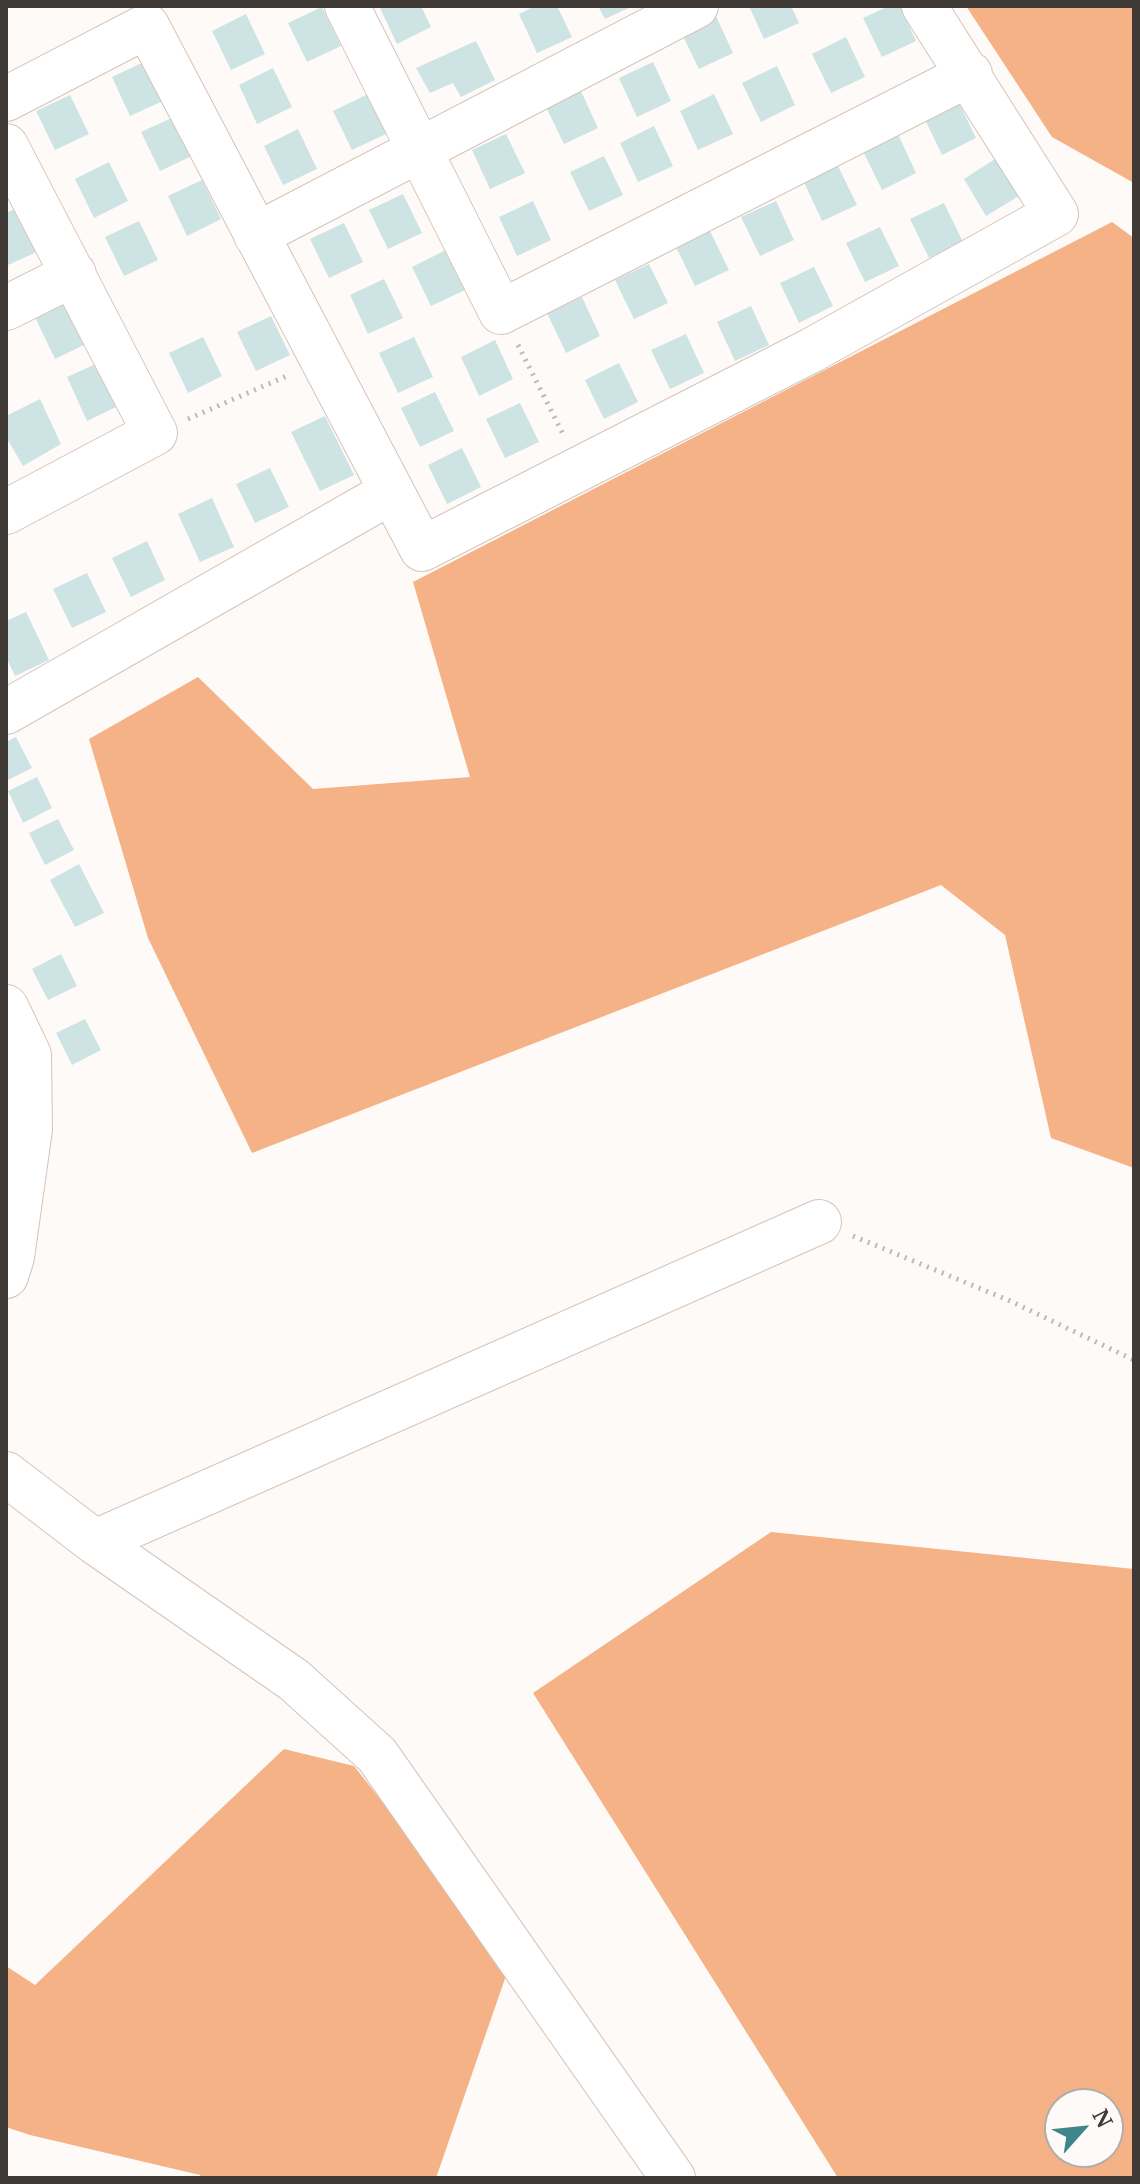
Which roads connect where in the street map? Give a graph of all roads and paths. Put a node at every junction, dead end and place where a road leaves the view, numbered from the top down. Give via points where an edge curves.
1 (347, 6) edge
2 (696, 6) edge
3 (924, 6) edge
4 (142, 16) edge
5 (970, 74) junction
6 (6, 99) edge
7 (6, 146) edge
8 (419, 150) junction
9 (256, 235) junction
10 (74, 274) junction
11 (6, 308) edge
12 (501, 312) junction
13 (322, 361) junction
14 (155, 433) junction
15 (580, 468) junction
16 (391, 492) junction
17 (6, 512) edge
18 (6, 712) edge
19 (6, 1007) edge
20 (819, 1222) joint
21 (6, 1276) edge
22 (1134, 1360) edge
23 (6, 1474) edge
24 (95, 1542) junction
25 (673, 2178) edge

1 - 8 street
2 - 8 street
3 - 5 street
4 - 6 street
4 - 9 street
5 - 12 street
5 - 15 street via 1056,214 812,350
7 - 10 street
8 - 9 street
8 - 12 street
9 - 13 street
10 - 11 street
10 - 14 street
12 - 15 path
13 - 14 path
13 - 16 street
14 - 17 street
15 - 16 street via 422,549
16 - 18 street
19 - 21 street via 29,1055 30,1129
20 - 22 path via 1008,1300
20 - 24 street
23 - 24 street
24 - 25 street via 294,1680 377,1755

